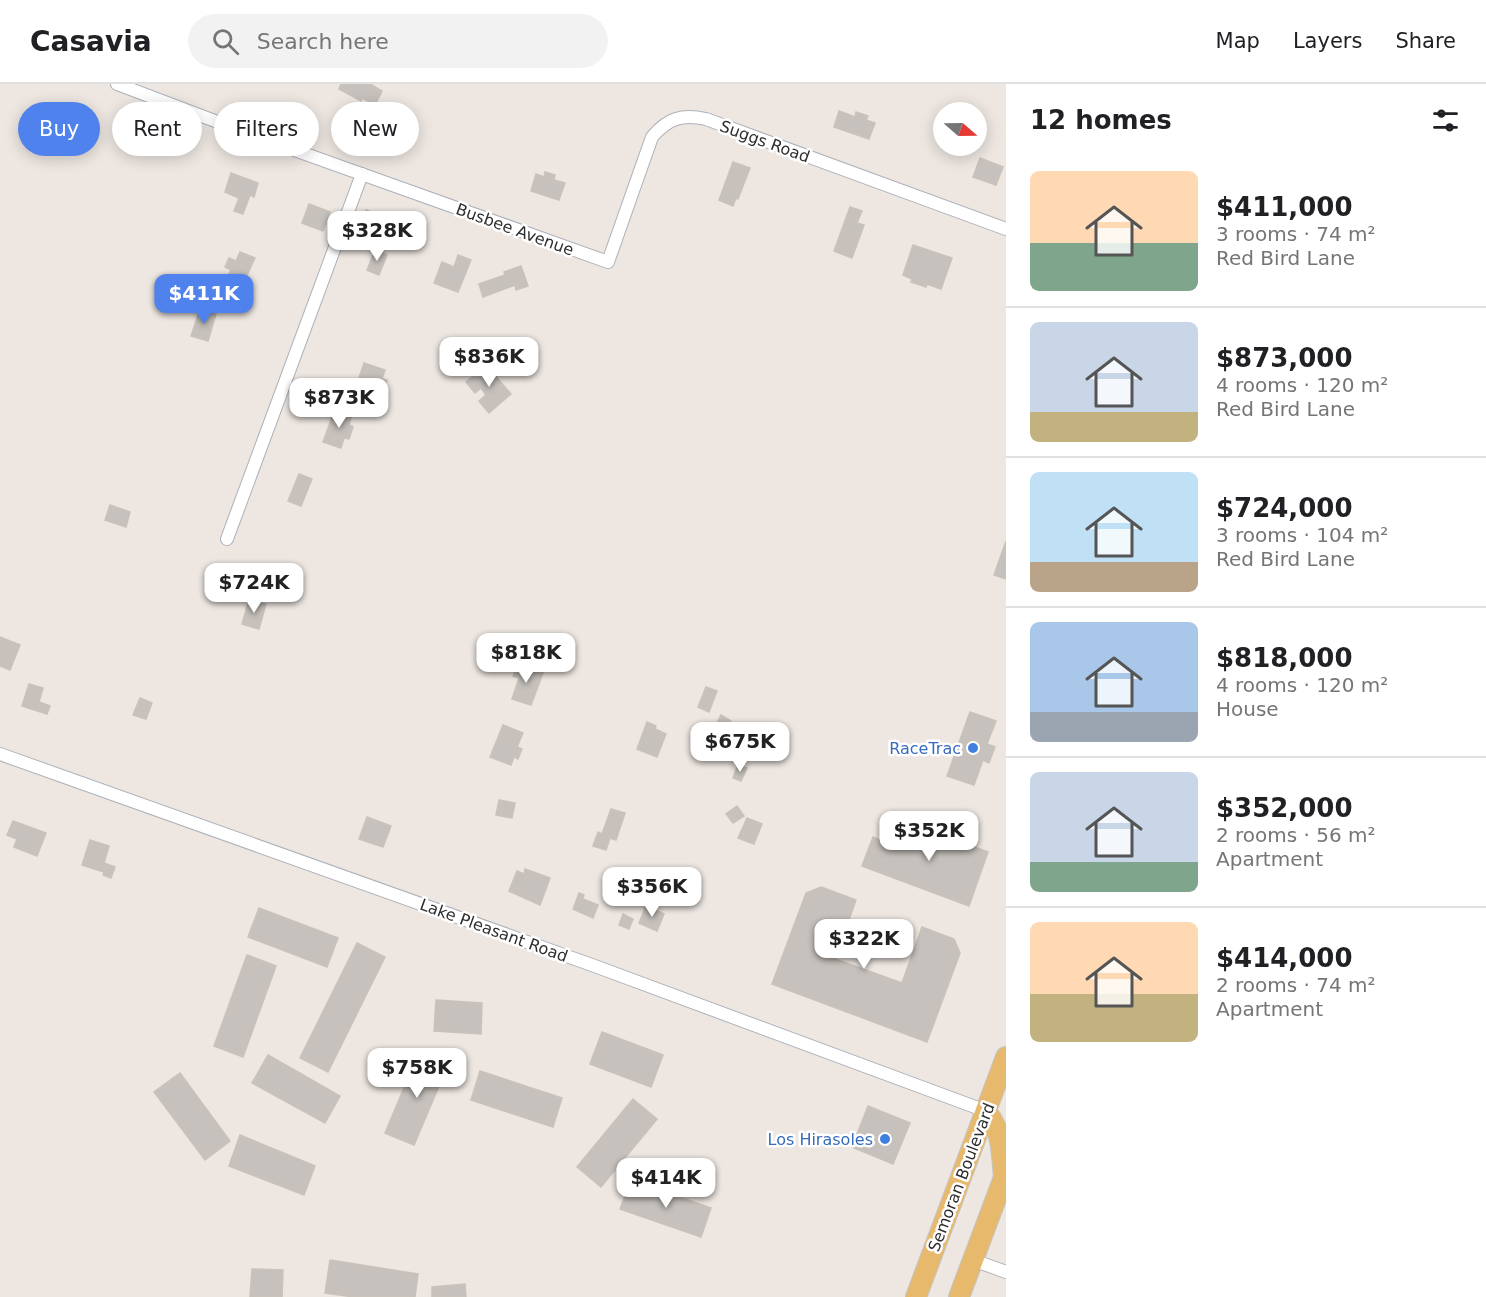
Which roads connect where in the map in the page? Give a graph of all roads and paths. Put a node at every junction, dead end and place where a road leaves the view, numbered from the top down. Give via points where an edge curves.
1 (117, 84) edge
2 (362, 174) junction
3 (1006, 229) edge
4 (608, 262) joint
5 (227, 539) dead end
6 (0, 754) edge
7 (1006, 1057) edge
8 (986, 1111) junction
9 (1005, 1175) edge
10 (974, 1260) junction
11 (1006, 1272) edge
12 (916, 1297) edge
13 (959, 1297) edge

1 - 2 street, Busbee Avenue
2 - 4 street, Busbee Avenue
2 - 5 street
3 - 4 street, Suggs Road via 692,116 663,124 652,137
6 - 8 street, Lake Pleasant Road via 592,965
7 - 8 main road, Semoran Boulevard
8 - 9 main road via 999,1132
8 - 12 main road, Semoran Boulevard
9 - 10 main road
10 - 11 street
10 - 13 main road

